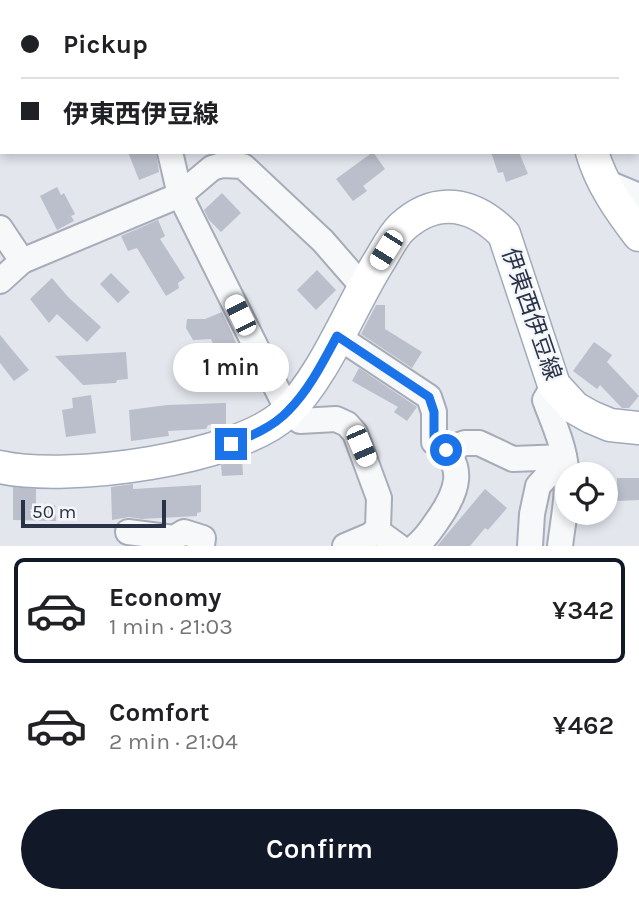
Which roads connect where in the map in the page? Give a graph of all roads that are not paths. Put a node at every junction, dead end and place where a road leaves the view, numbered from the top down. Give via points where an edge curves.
1 (170, 154) edge
2 (593, 154) edge
3 (603, 181) junction
4 (180, 195) junction
5 (639, 196) edge
6 (0, 228) edge
7 (639, 235) edge
8 (22, 261) junction
9 (0, 281) edge
10 (363, 287) junction
11 (337, 336) junction
12 (554, 385) junction
13 (288, 411) junction
14 (639, 428) edge
15 (446, 450) junction
16 (564, 457) junction
17 (0, 467) edge
18 (376, 530) junction
19 (128, 532) dead end
20 (202, 546) edge
21 (345, 546) edge
22 (398, 546) edge
23 (416, 546) edge
24 (530, 546) edge
25 (560, 546) edge

1 - 4 lane
2 - 3 main road
3 - 5 lane
3 - 7 main road
4 - 8 lane
4 - 10 lane via 212,168 243,166 323,241
4 - 13 lane
6 - 8 lane
8 - 9 lane
10 - 11 main road, 伊東西伊豆線
10 - 12 main road, 伊東西伊豆線 via 400,229 418,215 438,207 473,210 504,234
11 - 13 main road, 伊東西伊豆線
11 - 15 lane via 429,397 434,442
12 - 14 main road, 伊東西伊豆線 via 575,408 591,417 610,425
12 - 16 lane via 545,400
13 - 17 main road, 伊東西伊豆線 via 258,433 231,444 149,463 53,473
13 - 18 lane via 300,421 336,419 355,433 379,498
15 - 16 lane via 479,443 513,458
15 - 23 lane via 457,475 453,497
16 - 24 lane via 538,486
16 - 25 lane via 566,498
18 - 21 lane
18 - 22 lane
19 - 20 lane via 174,538 184,532 203,538

